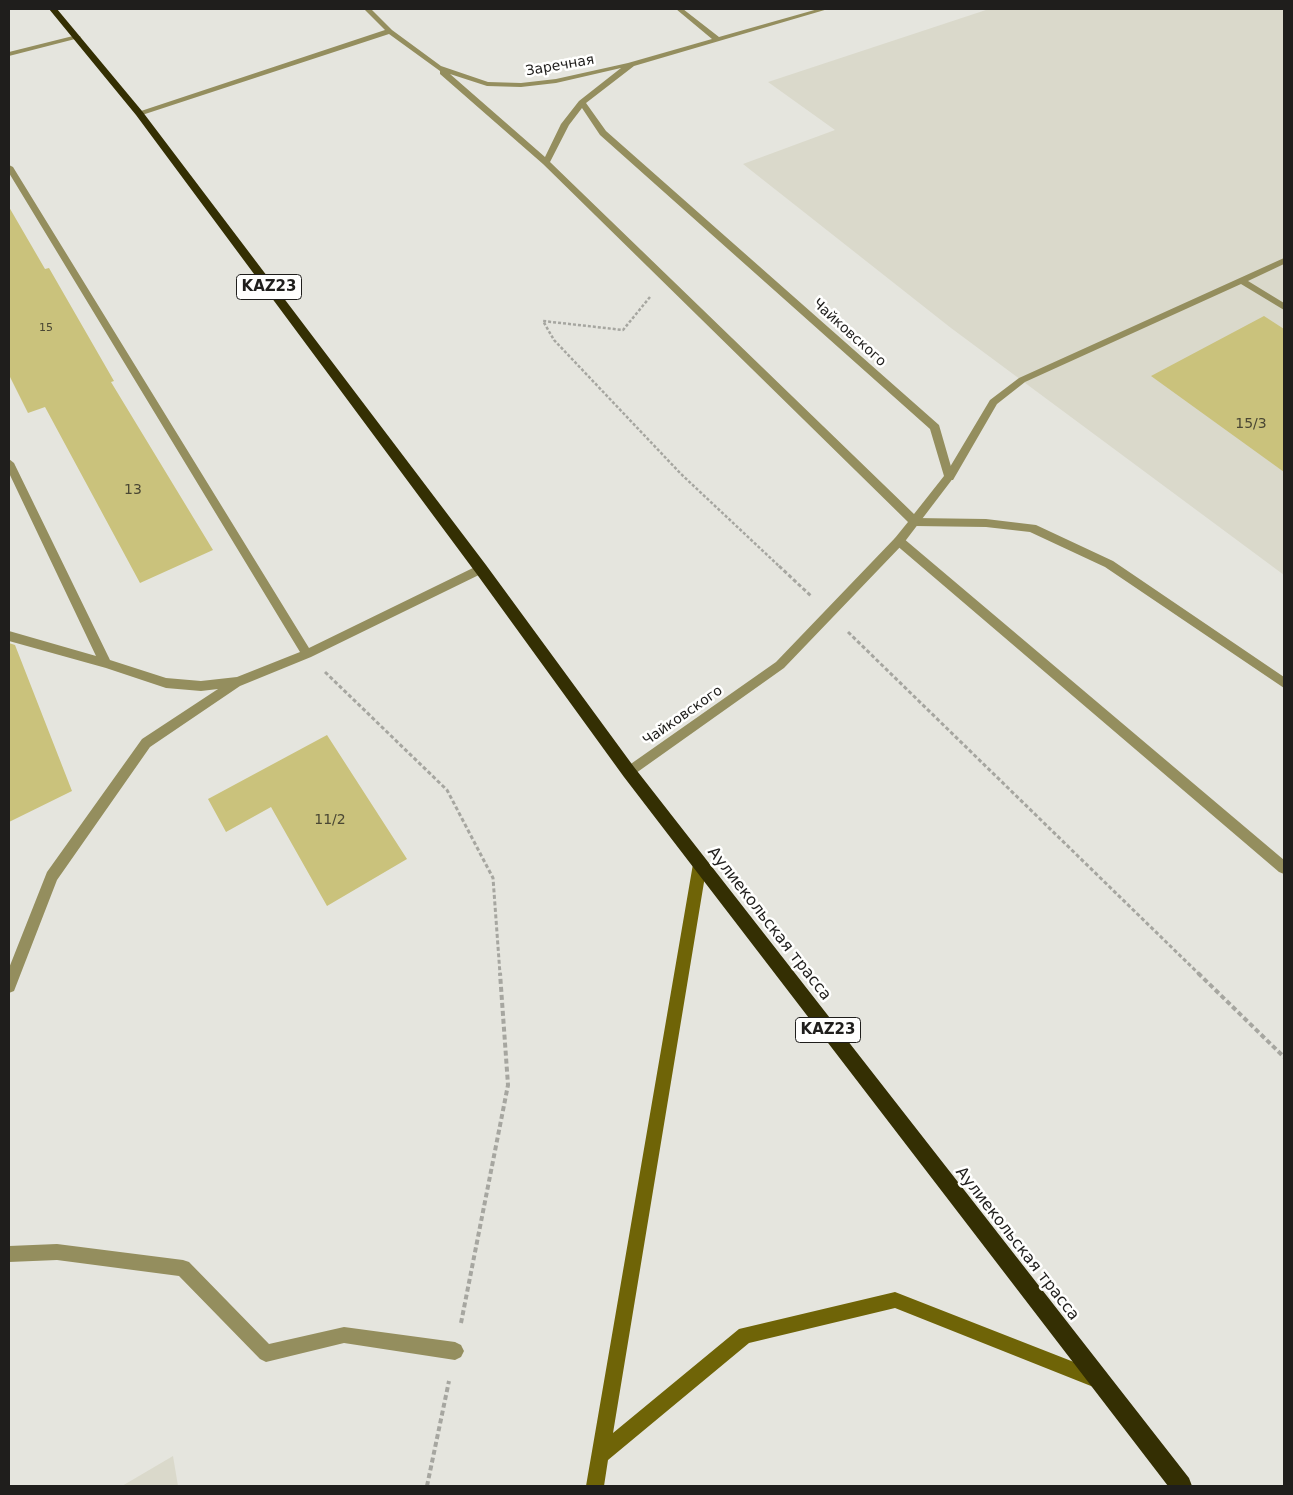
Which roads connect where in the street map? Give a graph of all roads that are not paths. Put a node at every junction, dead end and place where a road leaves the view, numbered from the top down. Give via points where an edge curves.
1 (53, 9) edge
2 (367, 9) edge
3 (678, 9) edge
4 (825, 9) edge
5 (390, 31) junction
6 (77, 37) junction
7 (717, 39) junction
8 (9, 54) edge
9 (631, 64) junction
10 (438, 68) junction
11 (582, 103) junction
12 (139, 113) junction
13 (546, 162) junction
14 (9, 167) edge
15 (1284, 261) edge
16 (1241, 280) junction
17 (1284, 307) edge
18 (9, 463) edge
19 (949, 477) junction
20 (915, 522) junction
21 (899, 541) junction
22 (481, 569) junction
23 (9, 636) edge
24 (307, 654) junction
25 (106, 663) junction
26 (238, 682) junction
27 (1284, 683) edge
28 (629, 772) junction
29 (700, 864) junction
30 (1284, 868) edge
31 (9, 986) edge
32 (9, 1254) edge
33 (455, 1352) road end
34 (1098, 1380) junction
35 (600, 1455) junction
36 (595, 1486) edge
37 (1181, 1486) edge

1 - 6 highway, KAZ23
2 - 5 street, Заречная
3 - 7 street
4 - 7 street
5 - 10 street, Заречная
5 - 12 street
6 - 8 street
6 - 12 highway, KAZ23
7 - 9 street
9 - 10 street, Заречная via 521,86 487,84
9 - 11 street
10 - 13 street
11 - 13 street via 565,124
11 - 19 street, Чайковского via 602,133 934,427
12 - 22 highway, KAZ23
13 - 20 street
14 - 24 street
15 - 16 street
16 - 17 street
16 - 19 street via 1022,380 993,402
18 - 25 street
19 - 20 street, Чайковского
20 - 21 street, Чайковского
20 - 27 street via 986,523 1032,528 1109,564
21 - 28 street, Чайковского via 780,665
21 - 30 street
22 - 24 street
22 - 28 highway, Аулиекольская трасса / KAZ23
23 - 25 street
24 - 26 street
25 - 26 street via 166,683 201,686
26 - 31 street via 146,743 52,876
28 - 29 highway, Аулиекольская трасса / KAZ23
29 - 34 highway, Аулиекольская трасса / KAZ23
29 - 35 main road
32 - 33 street via 57,1252 182,1268 266,1352 344,1335
34 - 35 main road via 895,1300 745,1335
34 - 37 highway, Аулиекольская трасса / KAZ23
35 - 36 main road

